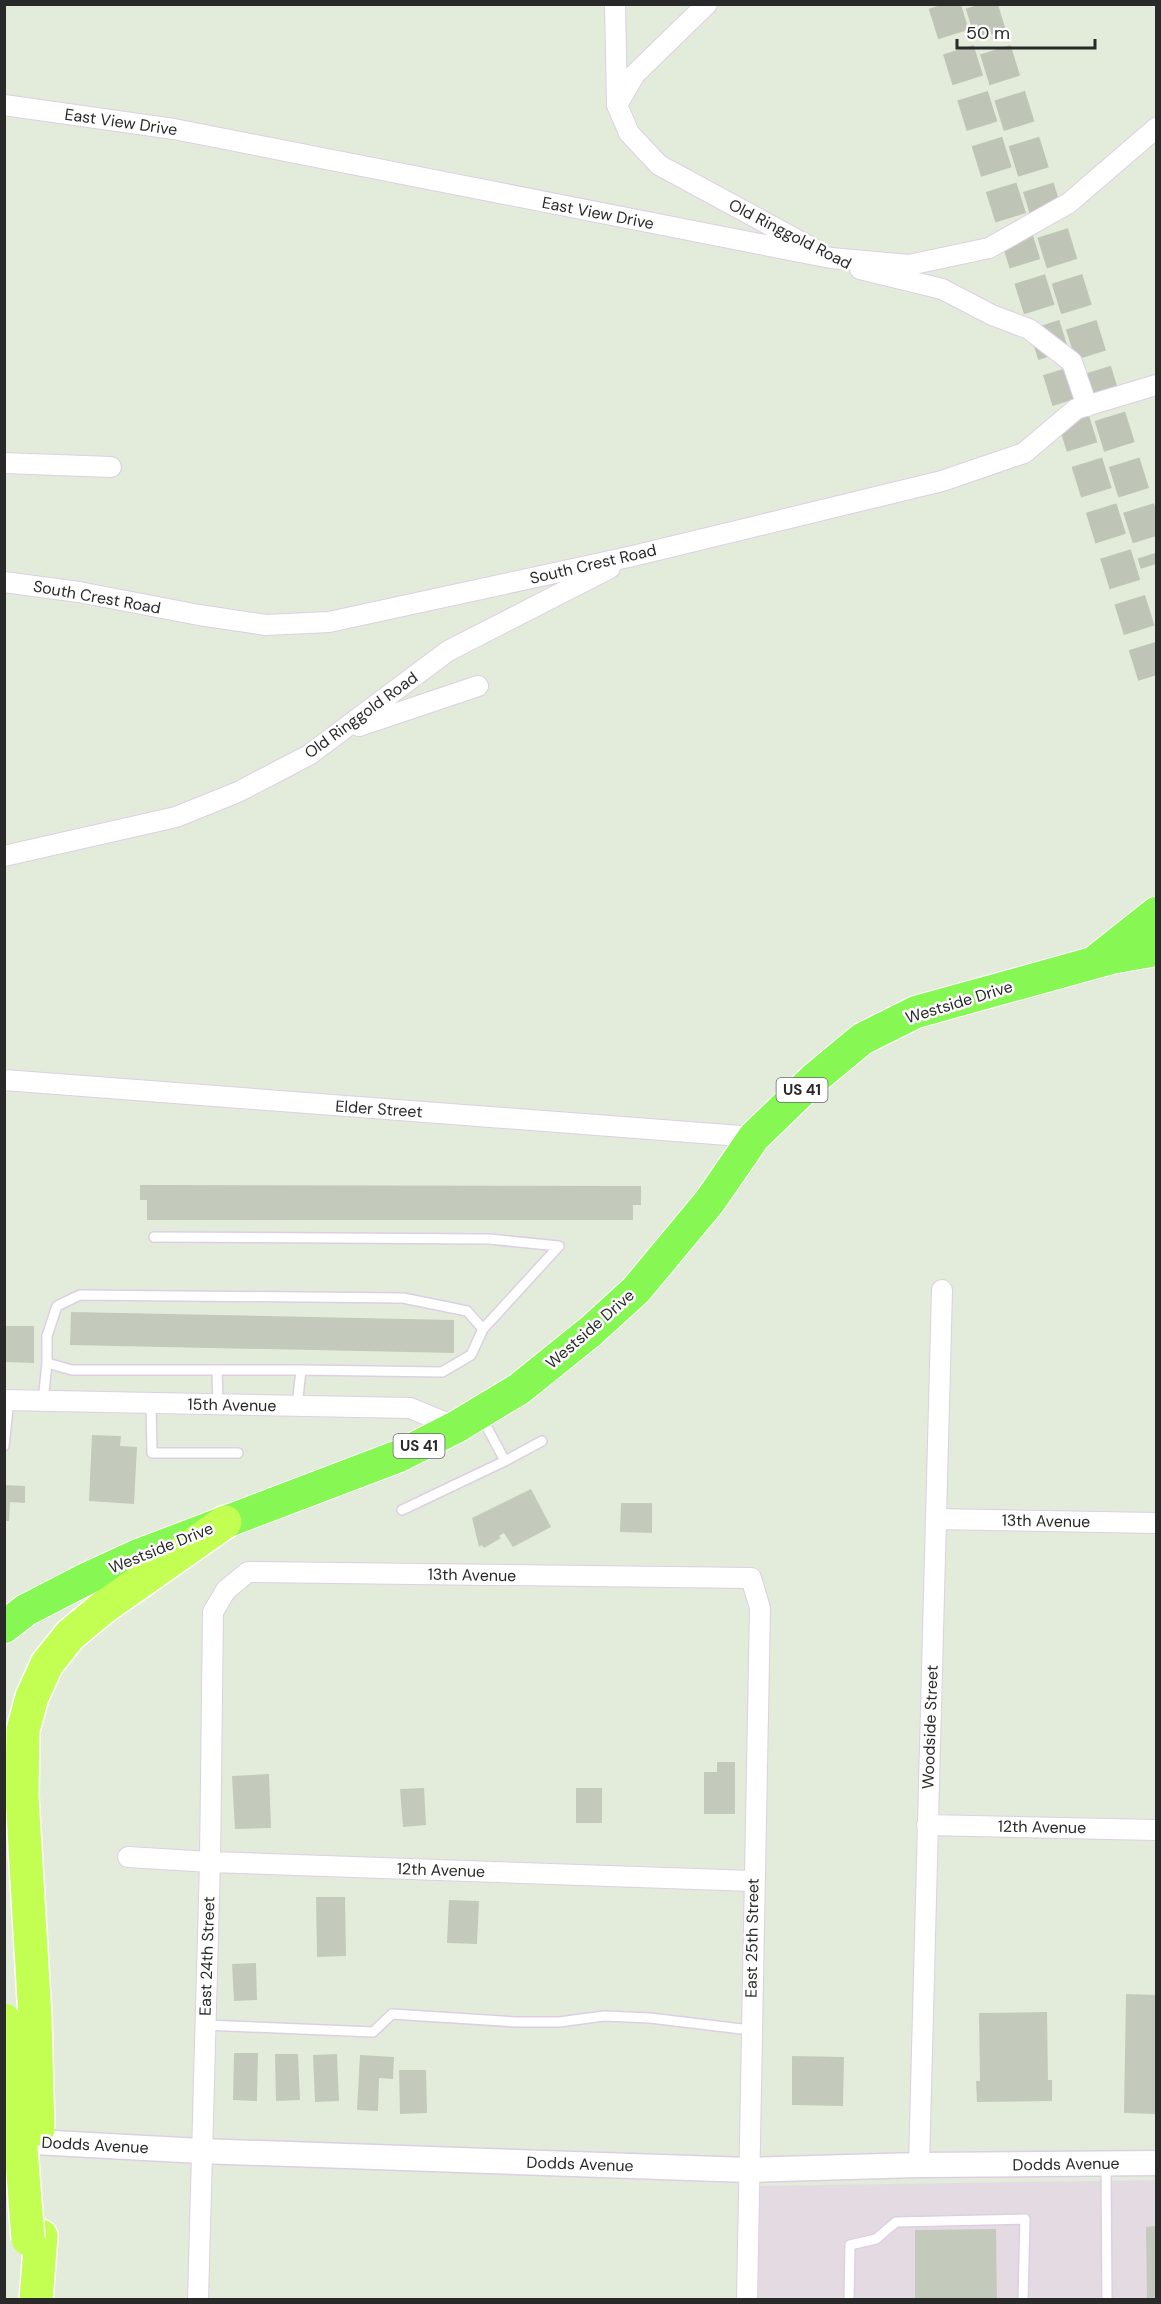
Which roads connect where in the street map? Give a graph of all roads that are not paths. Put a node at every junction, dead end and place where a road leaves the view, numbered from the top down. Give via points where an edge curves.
1 (615, 4) edge
2 (707, 4) edge
3 (4, 105) edge
4 (617, 105) junction
5 (1156, 129) edge
6 (831, 258) junction
7 (1156, 385) edge
8 (1087, 406) junction
9 (4, 463) edge
10 (111, 467) dead end
11 (633, 555) junction
12 (4, 582) edge
13 (478, 686) dead end
14 (343, 731) junction
15 (4, 856) edge
16 (1156, 913) edge
17 (1156, 932) edge
18 (1156, 950) edge
19 (1102, 961) junction
20 (4, 1080) edge
21 (754, 1137) junction
22 (154, 1237) dead end
23 (942, 1290) dead end
24 (483, 1329) junction
25 (47, 1363) junction
26 (301, 1370) junction
27 (217, 1371) junction
28 (7, 1400) edge
29 (43, 1401) junction
30 (151, 1403) junction
31 (218, 1404) junction
32 (297, 1406) junction
33 (468, 1420) junction
34 (543, 1441) dead end
35 (4, 1446) edge
36 (238, 1453) dead end
37 (506, 1461) junction
38 (402, 1510) dead end
39 (936, 1519) junction
40 (225, 1522) junction
41 (1156, 1523) edge
42 (751, 1578) joint
43 (213, 1612) joint
44 (4, 1626) edge
45 (927, 1825) junction
46 (1156, 1830) edge
47 (128, 1857) dead end
48 (210, 1862) junction
49 (753, 1881) junction
50 (20, 2018) edge
51 (205, 2025) junction
52 (750, 2030) junction
53 (4, 2140) edge
54 (201, 2151) junction
55 (1106, 2163) junction
56 (1156, 2163) edge
57 (919, 2165) junction
58 (748, 2170) junction
59 (34, 2237) junction
60 (31, 2300) edge
61 (36, 2300) edge
62 (198, 2300) edge
63 (747, 2300) edge
64 (849, 2300) edge
65 (1023, 2300) edge
66 (1107, 2300) edge

1 - 4 street
2 - 4 street via 635,74
3 - 6 street, East View Drive via 174,129
4 - 6 street, Old Ringgold Road via 629,133 659,165
5 - 6 street, East View Drive via 1069,203 989,248 909,265
6 - 8 street, Old Ringgold Road via 873,274 942,289 1029,329 1072,362
7 - 8 street, South Crest Road
8 - 11 street, South Crest Road via 1076,409 1024,453 942,481
9 - 10 street
11 - 12 street, South Crest Road via 319,623 266,625
11 - 14 street, Old Ringgold Road via 448,651
13 - 14 street
14 - 15 street, Old Ringgold Road via 309,755 238,792 176,817
16 - 19 main road
17 - 19 main road, Westside Drive / US 41
18 - 19 main road, Westside Drive / US 41
19 - 21 main road, Westside Drive / US 41 via 916,1012 862,1039 814,1078
20 - 21 street, Elder Street
21 - 33 main road, Westside Drive / US 41 via 710,1201 636,1290 556,1361
22 - 24 lane via 489,1239 559,1246
23 - 39 street, Woodside Street
24 - 25 lane via 467,1311 403,1298 80,1295 57,1306 47,1336
24 - 26 lane via 471,1355 442,1372
25 - 27 lane via 72,1370
25 - 29 lane
26 - 27 lane
26 - 32 lane
27 - 31 lane
28 - 29 street, 15th Avenue
28 - 35 lane
29 - 30 street, 15th Avenue
30 - 31 street, 15th Avenue
30 - 36 lane via 152,1453
31 - 32 street, 15th Avenue
32 - 33 street, 15th Avenue via 410,1408
33 - 37 lane
33 - 40 main road, Westside Drive / US 41 via 399,1456
34 - 37 lane
37 - 38 lane
39 - 41 street, 13th Avenue
39 - 45 street, Woodside Street
40 - 44 main road, Westside Drive / US 41 via 86,1578
40 - 50 highway via 70,1635 47,1664 32,1697 23,1730
42 - 43 street, 13th Avenue via 248,1572 226,1590
42 - 49 street, East 25th Street via 760,1608
43 - 48 street, East 24th Street
45 - 46 street, 12th Avenue
45 - 57 street, Woodside Street
47 - 48 street, 12th Avenue
48 - 49 street, 12th Avenue
48 - 51 street, East 24th Street
49 - 52 street, East 25th Street
50 - 59 highway, bridge via 20,2135
51 - 52 lane via 372,2032 392,2014 516,2022 604,2016 650,2018
51 - 54 street, East 24th Street
52 - 58 street, East 25th Street
53 - 54 street, Dodds Avenue
54 - 58 street, Dodds Avenue
54 - 62 street, East 24th Street
55 - 56 street, Dodds Avenue
55 - 57 street, Dodds Avenue
55 - 66 lane
57 - 58 street, Dodds Avenue
58 - 63 street, East 25th Street
59 - 60 highway
59 - 61 highway
64 - 65 lane via 850,2244 876,2239 896,2223 1025,2219

